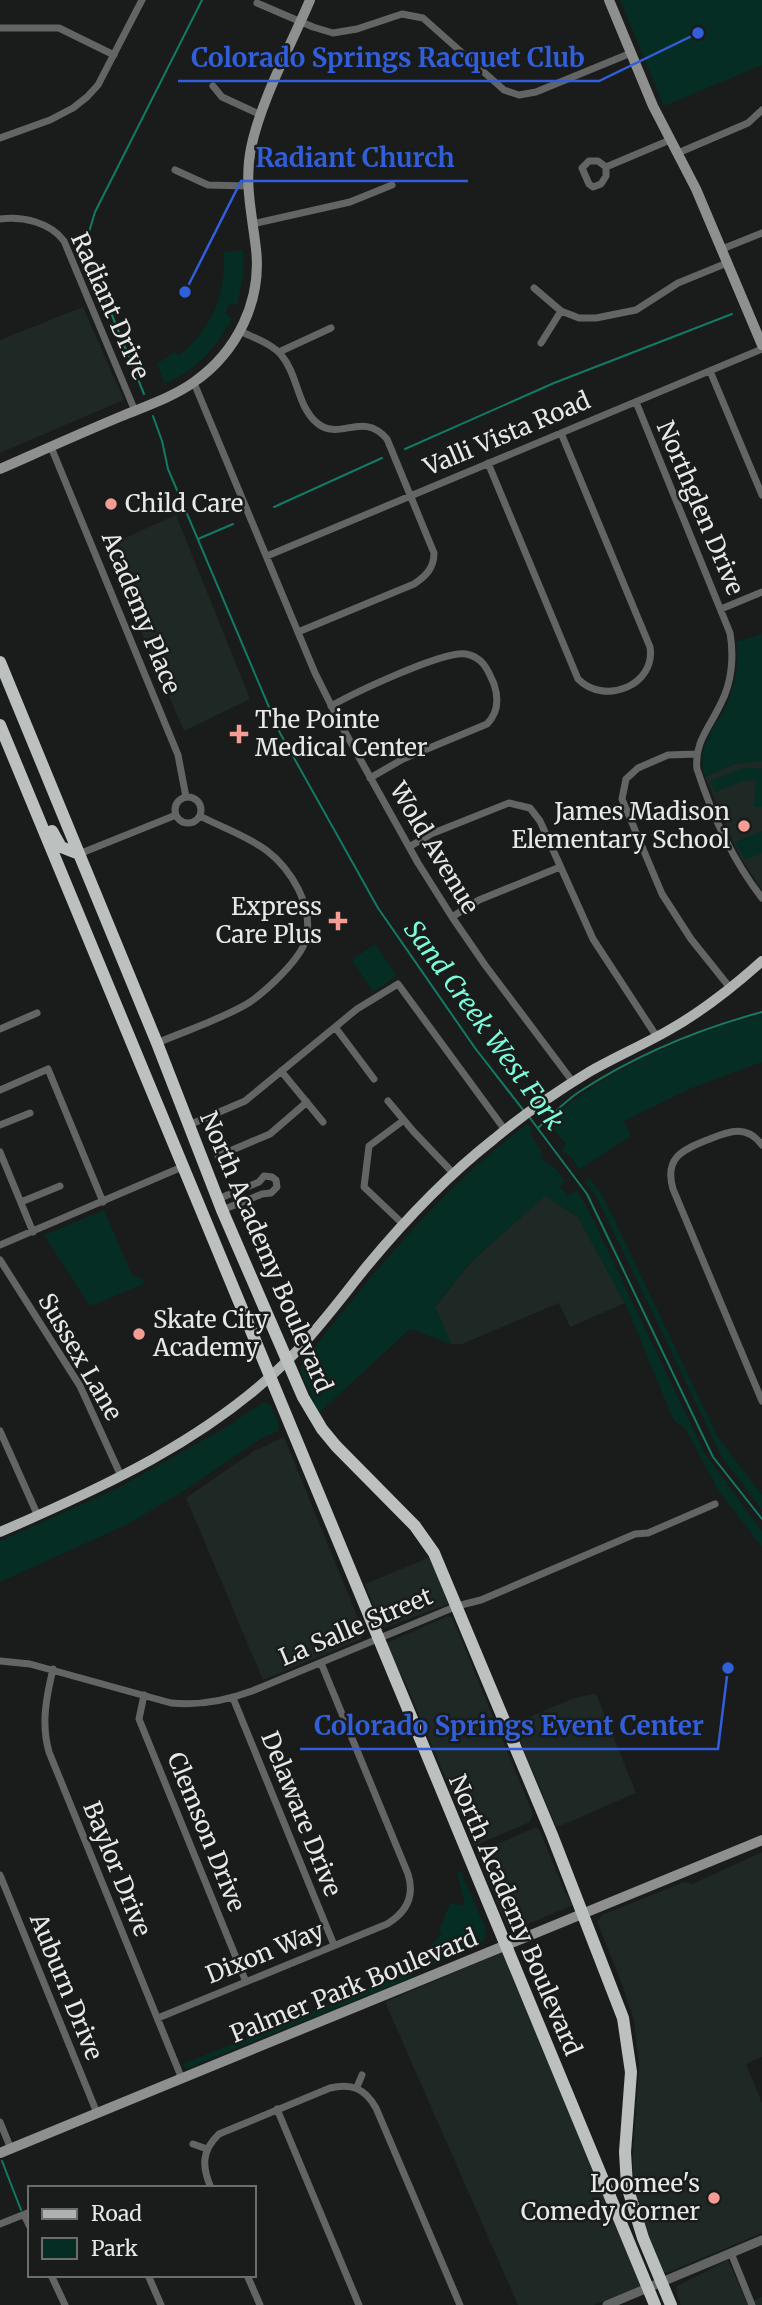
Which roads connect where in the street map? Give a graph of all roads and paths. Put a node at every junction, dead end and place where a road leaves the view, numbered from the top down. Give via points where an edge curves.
1 (142, 0) edge
2 (310, 0) edge
3 (609, 0) edge
4 (257, 3) dead end
5 (419, 5) dead end
6 (416, 16) junction
7 (301, 22) junction
8 (0, 29) edge
9 (631, 53) junction
10 (114, 55) junction
11 (213, 86) dead end
12 (762, 110) edge
13 (261, 115) junction
14 (0, 138) edge
15 (670, 140) junction
16 (678, 153) junction
17 (606, 167) dead end
18 (175, 170) dead end
19 (392, 185) dead end
20 (248, 186) junction
21 (0, 219) edge
22 (252, 224) junction
23 (762, 233) edge
24 (722, 249) junction
25 (727, 263) junction
26 (534, 288) dead end
27 (561, 311) junction
28 (331, 328) dead end
29 (240, 331) junction
30 (541, 343) dead end
31 (762, 347) edge
32 (279, 352) junction
33 (710, 371) junction
34 (194, 383) junction
35 (635, 402) junction
36 (135, 411) junction
37 (561, 433) junction
38 (51, 447) junction
39 (488, 463) junction
40 (0, 469) edge
41 (411, 495) junction
42 (762, 495) edge
43 (267, 556) junction
44 (762, 592) edge
45 (721, 609) junction
46 (298, 632) junction
47 (0, 662) edge
48 (331, 706) junction
49 (0, 725) edge
50 (696, 754) junction
51 (19, 771) junction
52 (370, 778) junction
53 (186, 797) junction
54 (176, 815) junction
55 (200, 817) junction
56 (409, 847) junction
57 (79, 854) junction
58 (560, 867) junction
59 (762, 898) edge
60 (452, 918) junction
61 (762, 961) edge
62 (731, 989) junction
63 (37, 1013) dead end
64 (335, 1027) junction
65 (0, 1029) edge
66 (657, 1037) junction
67 (157, 1043) junction
68 (281, 1071) junction
69 (374, 1079) dead end
70 (573, 1082) junction
71 (0, 1090) edge
72 (388, 1101) dead end
73 (307, 1102) junction
74 (30, 1113) dead end
75 (404, 1120) junction
76 (323, 1122) dead end
77 (0, 1125) edge
78 (188, 1125) junction
79 (420, 1125) dead end
80 (509, 1127) junction
81 (413, 1132) junction
82 (762, 1145) edge
83 (0, 1152) edge
84 (218, 1156) dead end
85 (182, 1167) junction
86 (454, 1174) junction
87 (60, 1186) dead end
88 (20, 1202) junction
89 (103, 1202) junction
90 (220, 1205) junction
91 (404, 1225) junction
92 (33, 1232) junction
93 (0, 1245) edge
94 (0, 1260) edge
95 (286, 1362) junction
96 (270, 1377) junction
97 (762, 1401) edge
98 (0, 1431) edge
99 (121, 1476) junction
100 (716, 1504) dead end
101 (38, 1516) junction
102 (0, 1532) edge
103 (457, 1606) junction
104 (378, 1639) junction
105 (0, 1661) edge
106 (321, 1663) junction
107 (53, 1669) junction
108 (144, 1695) junction
109 (233, 1698) junction
110 (762, 1840) edge
111 (0, 1875) edge
112 (583, 1912) junction
113 (334, 1945) junction
114 (505, 1946) junction
115 (246, 1982) junction
116 (158, 2018) junction
117 (362, 2075) dead end
118 (182, 2079) junction
119 (357, 2087) junction
120 (277, 2109) junction
121 (97, 2113) junction
122 (0, 2122) edge
123 (193, 2144) dead end
124 (11, 2149) junction
125 (207, 2149) junction
126 (0, 2153) edge
127 (210, 2186) edge
128 (27, 2213) edge
129 (0, 2224) edge
130 (762, 2239) edge
131 (731, 2253) junction
132 (52, 2277) edge
133 (149, 2277) edge
134 (248, 2277) edge
135 (662, 2283) junction
136 (648, 2288) junction
137 (65, 2305) edge
138 (162, 2305) edge
139 (260, 2305) edge
140 (359, 2305) edge
141 (460, 2305) edge
142 (607, 2305) edge
143 (655, 2305) edge
144 (671, 2305) edge
145 (752, 2305) edge

1 - 10 street
2 - 7 main road
3 - 9 main road
4 - 7 street
5 - 6 street
6 - 7 street via 393,16 345,32 323,31
6 - 9 street via 429,22 504,90 519,95
7 - 13 main road
8 - 10 street via 59,28
9 - 15 main road
10 - 14 street via 98,85 73,108
11 - 13 street via 222,97
12 - 16 street via 748,123
13 - 20 main road via 251,149
15 - 16 main road
15 - 17 street
16 - 24 main road
18 - 20 street via 208,185
19 - 22 street via 350,202
20 - 22 main road
21 - 36 street, Radiant Drive via 44,225 64,241
22 - 29 main road via 256,279
23 - 24 street
24 - 25 main road
25 - 27 street via 678,283 630,313 587,318
25 - 31 main road
26 - 27 street
27 - 30 street
28 - 32 street
29 - 32 street
29 - 34 main road via 223,356
31 - 33 street, Valli Vista Road
32 - 41 street via 315,421 330,429 362,425 382,433
33 - 35 street, Valli Vista Road
33 - 42 street
34 - 36 main road
34 - 43 street, Wold Avenue
35 - 37 street, Valli Vista Road
35 - 45 street, Northglen Drive
36 - 38 main road
37 - 39 street, Valli Vista Road
37 - 39 street via 652,655 648,669 624,687 602,693 578,679
38 - 40 main road
38 - 53 street, Academy Place via 178,755
39 - 41 street, Valli Vista Road
41 - 43 street, Valli Vista Road
41 - 46 street via 433,546 434,559 427,573 414,584
43 - 46 street, Wold Avenue
44 - 45 street
45 - 50 street, Northglen Drive via 732,645 729,679
46 - 48 street, Wold Avenue
47 - 57 highway, North Academy Boulevard
48 - 52 street, Wold Avenue
48 - 52 street via 449,655 468,654 488,670 498,699 487,724
49 - 51 highway, North Academy Boulevard
50 - 59 street via 699,777 727,844
50 - 62 street via 668,755 638,768 626,779 622,799 662,894
51 - 57 highway via 31,781 55,840
51 - 85 highway, North Academy Boulevard
52 - 56 street, Wold Avenue
53 - 54 street via 176,805
53 - 55 street via 199,802
54 - 55 street via 186,823
54 - 57 street
55 - 67 street via 265,849 284,865 301,893 306,939 296,959 249,1002
56 - 58 street via 502,804 516,803 535,813
56 - 60 street, Wold Avenue
57 - 67 highway, North Academy Boulevard
58 - 60 street via 479,900
58 - 66 street via 593,939
60 - 70 street, Wold Avenue
61 - 62 main road
62 - 66 main road
63 - 65 street
64 - 68 street
64 - 69 street
64 - 80 street via 398,984
66 - 70 main road
67 - 78 highway, North Academy Boulevard
68 - 73 street
68 - 78 street via 245,1101
70 - 80 main road
71 - 89 street via 48,1069
72 - 75 street
73 - 76 street
73 - 84 street via 270,1135
74 - 77 street
75 - 81 street
75 - 91 street via 369,1146 364,1187
78 - 90 highway, North Academy Boulevard
79 - 81 street
80 - 86 main road
81 - 86 street
82 - 97 street via 747,1132 729,1131 685,1149 671,1170 673,1189
83 - 88 street
85 - 89 street
85 - 96 highway, North Academy Boulevard
86 - 91 main road
87 - 88 street
88 - 92 street
89 - 92 street
90 - 90 street via 264,1176 276,1180 271,1193
90 - 95 highway, North Academy Boulevard
91 - 95 main road
92 - 93 street
94 - 99 street, Sussex Lane via 84,1393
95 - 96 main road
95 - 103 highway, North Academy Boulevard via 322,1429 423,1536
96 - 99 main road via 221,1415
96 - 104 highway, North Academy Boulevard
98 - 101 street
99 - 101 main road
100 - 103 street, La Salle Street
101 - 102 main road
103 - 104 street, La Salle Street
103 - 112 highway, North Academy Boulevard
104 - 106 street, La Salle Street
104 - 114 highway, North Academy Boulevard
105 - 107 street, La Salle Street
106 - 109 street, La Salle Street
106 - 113 street, Dixon Way via 411,1885 401,1914
107 - 108 street, La Salle Street
107 - 116 street, Baylor Drive via 45,1711 49,1752
108 - 109 street, La Salle Street via 192,1704
108 - 115 street, Clemson Drive via 139,1719
109 - 113 street, Delaware Drive
110 - 112 main road, Palmer Park Boulevard
111 - 121 street, Auburn Drive
112 - 114 main road, Palmer Park Boulevard
112 - 135 highway, North Academy Boulevard via 623,2018 631,2072 627,2186 642,2238
113 - 115 street, Dixon Way
114 - 118 main road, Palmer Park Boulevard
114 - 136 highway, North Academy Boulevard
115 - 116 street, Dixon Way
116 - 118 street, Baylor Drive
117 - 119 street
118 - 121 main road, Palmer Park Boulevard
119 - 120 street via 330,2088
119 - 141 street via 376,2108
120 - 125 street via 225,2130
120 - 140 street
121 - 124 main road, Palmer Park Boulevard
122 - 124 street
123 - 125 street
124 - 126 main road, Palmer Park Boulevard
125 - 127 street via 204,2165
128 - 129 street
130 - 131 street
131 - 135 street
131 - 145 street
132 - 137 street
133 - 138 street
134 - 139 street
135 - 136 street
135 - 144 highway, North Academy Boulevard
136 - 142 street
136 - 143 highway, North Academy Boulevard

